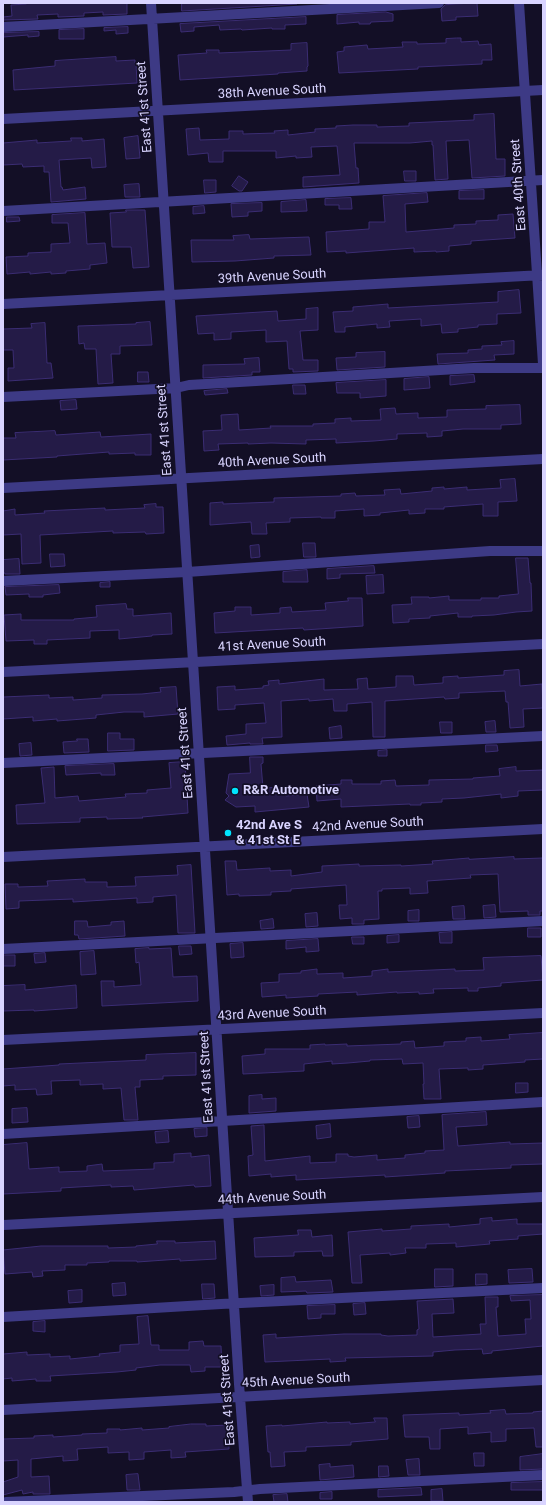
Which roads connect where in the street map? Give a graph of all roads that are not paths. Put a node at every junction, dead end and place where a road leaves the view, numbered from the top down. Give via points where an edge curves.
1 (151, 3) edge
2 (439, 3) edge
3 (519, 3) edge
4 (152, 18) junction
5 (3, 27) edge
6 (543, 90) edge
7 (526, 91) junction
8 (158, 111) junction
9 (3, 119) edge
10 (543, 180) edge
11 (532, 181) junction
12 (164, 202) junction
13 (3, 211) edge
14 (540, 275) edge
15 (169, 295) junction
16 (3, 304) edge
17 (543, 366) edge
18 (176, 388) junction
19 (3, 397) edge
20 (543, 459) edge
21 (181, 478) junction
22 (3, 488) edge
23 (543, 551) edge
24 (187, 572) junction
25 (3, 581) edge
26 (543, 644) edge
27 (193, 662) junction
28 (3, 672) edge
29 (543, 736) edge
30 (199, 752) junction
31 (3, 763) edge
32 (543, 829) edge
33 (205, 847) junction
34 (3, 857) edge
35 (543, 921) edge
36 (212, 938) junction
37 (3, 949) edge
38 (543, 1013) edge
39 (217, 1030) junction
40 (3, 1040) edge
41 (543, 1102) edge
42 (222, 1122) junction
43 (3, 1134) edge
44 (543, 1197) edge
45 (229, 1214) junction
46 (3, 1225) edge
47 (543, 1288) edge
48 (234, 1303) junction
49 (3, 1317) edge
50 (543, 1380) edge
51 (240, 1398) junction
52 (3, 1410) edge
53 (543, 1475) edge
54 (248, 1491) junction
55 (6, 1502) edge
56 (248, 1502) edge

1 - 4 street, East 41st Street
2 - 4 street
3 - 7 street, East 40th Street
4 - 5 street
4 - 8 street, East 41st Street
6 - 7 street, 38th Avenue South
7 - 8 street, 38th Avenue South
7 - 11 street, East 40th Street
8 - 9 street, 38th Avenue South
8 - 12 street, East 41st Street
10 - 11 street
11 - 12 street
11 - 14 street, East 40th Street
12 - 13 street
12 - 15 street, East 41st Street
14 - 15 street, 39th Avenue South
14 - 17 street, East 40th Street
15 - 16 street, 39th Avenue South
15 - 18 street, East 41st Street
17 - 18 street via 466,368 189,385
18 - 19 street
18 - 21 street, East 41st Street
20 - 21 street, 40th Avenue South
21 - 22 street, 40th Avenue South
21 - 24 street, East 41st Street
23 - 24 street via 490,552
24 - 25 street
24 - 27 street, East 41st Street
26 - 27 street, 41st Avenue South
27 - 28 street, 41st Avenue South
27 - 30 street, East 41st Street
29 - 30 street
30 - 31 street
30 - 33 street, East 41st Street
32 - 33 street, 42nd Avenue South
33 - 34 street, 42nd Avenue South
33 - 36 street, East 41st Street
35 - 36 street
36 - 37 street
36 - 39 street, East 41st Street
38 - 39 street, 43rd Avenue South
39 - 40 street, 43rd Avenue South
39 - 42 street, East 41st Street
41 - 42 street
42 - 43 street
42 - 45 street, East 41st Street
44 - 45 street, 44th Avenue South
45 - 46 street, 44th Avenue South
45 - 48 street, East 41st Street
47 - 48 street
48 - 49 street
48 - 51 street, East 41st Street
50 - 51 street, 45th Avenue South
51 - 52 street, 45th Avenue South
51 - 54 street, East 41st Street
53 - 54 street
54 - 55 street
54 - 56 street, East 41st Street

